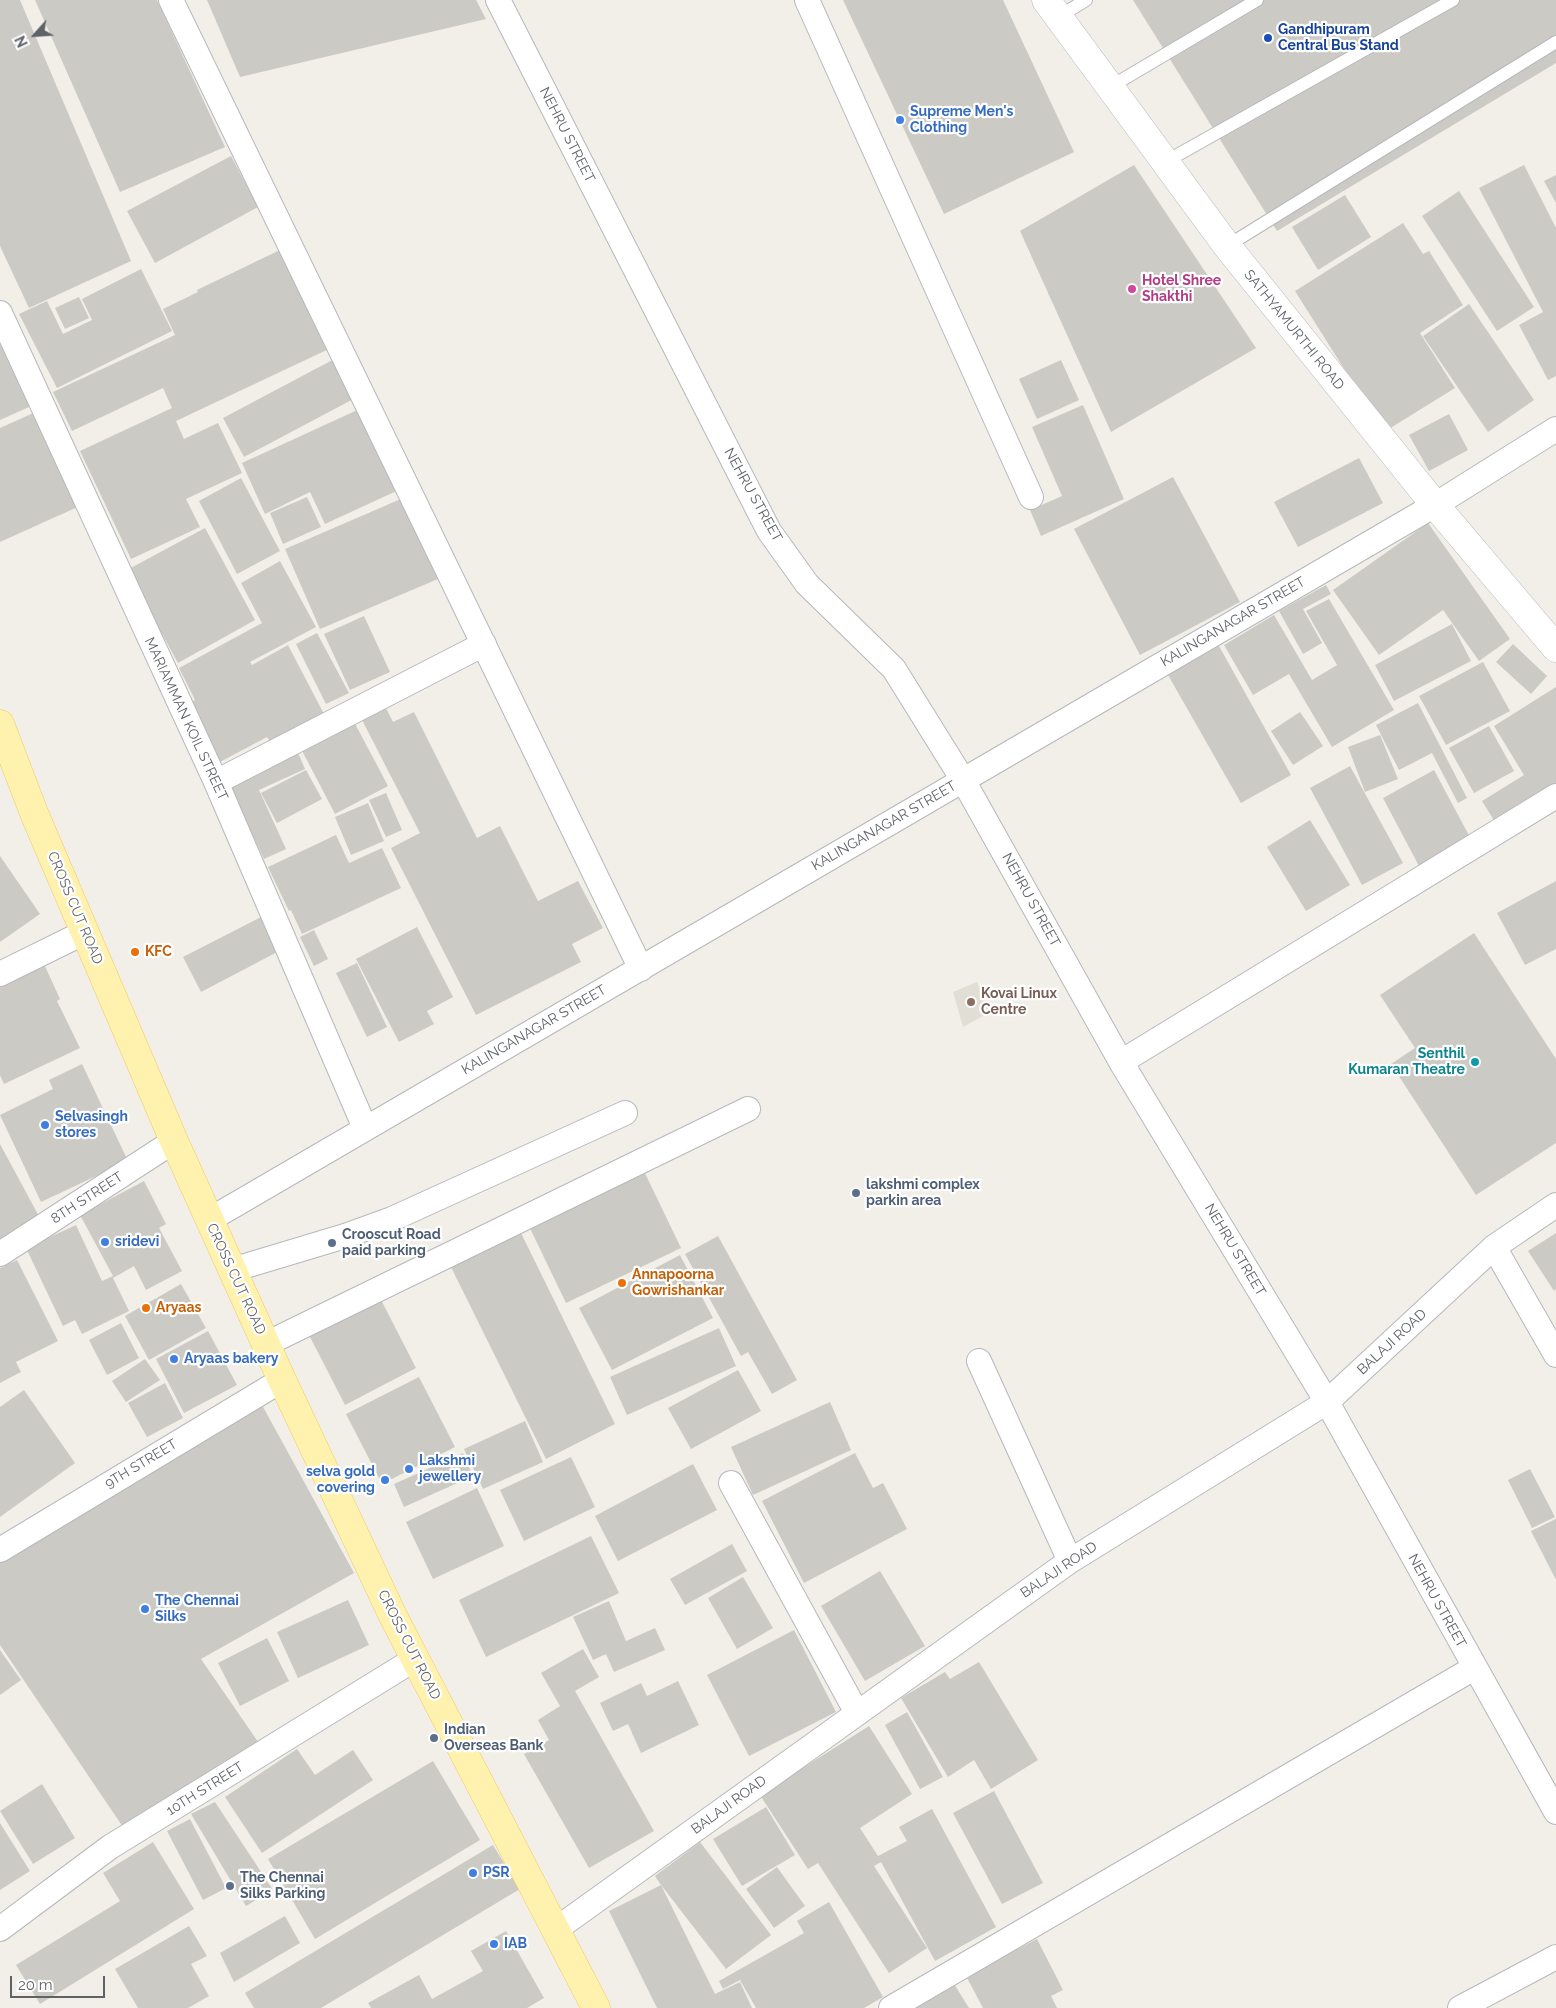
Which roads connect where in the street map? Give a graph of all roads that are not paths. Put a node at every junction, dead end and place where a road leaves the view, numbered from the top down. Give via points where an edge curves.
1 (171, 0) edge
2 (498, 0) edge
3 (807, 0) edge
4 (1086, 0) edge
5 (1257, 0) edge
6 (1453, 0) edge
7 (1052, 8) edge
8 (1556, 42) edge
9 (1110, 88) junction
10 (1165, 162) junction
11 (1227, 246) junction
12 (0, 313) edge
13 (1556, 429) edge
14 (1031, 497) dead end
15 (1435, 505) junction
16 (484, 644) junction
17 (1556, 648) edge
18 (0, 724) edge
19 (963, 780) junction
20 (216, 782) junction
21 (1556, 796) edge
22 (85, 932) junction
23 (641, 968) junction
24 (0, 974) edge
25 (1121, 1062) junction
26 (748, 1109) dead end
27 (625, 1113) dead end
28 (365, 1128) junction
29 (174, 1142) junction
30 (1556, 1205) edge
31 (209, 1220) junction
32 (1494, 1247) junction
33 (0, 1254) edge
34 (232, 1270) junction
35 (266, 1344) junction
36 (1556, 1355) edge
37 (979, 1361) dead end
38 (282, 1380) junction
39 (1327, 1402) junction
40 (731, 1483) dead end
41 (0, 1550) edge
42 (1070, 1561) junction
43 (415, 1659) junction
44 (1474, 1668) junction
45 (857, 1714) junction
46 (1556, 1812) edge
47 (0, 1928) edge
48 (555, 1930) junction
49 (1556, 1957) edge
50 (596, 2008) edge
51 (892, 2008) edge
52 (1460, 2008) edge

1 - 16 street
2 - 19 street, NEHRU STREET via 769,531 807,584 894,669
3 - 14 street
4 - 7 lane
5 - 9 lane
6 - 10 lane
7 - 9 main road, SATHYAMURTHI ROAD
8 - 11 lane
9 - 10 main road, SATHYAMURTHI ROAD
10 - 11 main road, SATHYAMURTHI ROAD
11 - 15 main road, SATHYAMURTHI ROAD
12 - 20 street, MARIAMMAN KOIL STREET
13 - 15 street, KALINGANAGAR STREET
15 - 17 main road, SATHYAMURTHI ROAD
15 - 19 street, KALINGANAGAR STREET
16 - 20 street
16 - 23 street
18 - 22 main road, CROSS CUT ROAD
19 - 23 street, KALINGANAGAR STREET
19 - 25 street, NEHRU STREET
20 - 28 street, MARIAMMAN KOIL STREET
21 - 25 street
22 - 24 street
22 - 29 main road, CROSS CUT ROAD
23 - 28 street, KALINGANAGAR STREET
25 - 39 street, NEHRU STREET
26 - 35 street
27 - 34 street via 392,1219
28 - 31 street, KALINGANAGAR STREET
29 - 31 main road, CROSS CUT ROAD
29 - 33 street, 8TH STREET
30 - 32 street, BALAJI ROAD
31 - 34 main road, CROSS CUT ROAD
32 - 36 street
32 - 39 street, BALAJI ROAD
34 - 35 main road, CROSS CUT ROAD
35 - 38 main road, CROSS CUT ROAD
37 - 42 street
38 - 41 street, 9TH STREET
38 - 43 main road, CROSS CUT ROAD
39 - 42 street, BALAJI ROAD
39 - 44 street, NEHRU STREET
40 - 45 street
42 - 45 street, BALAJI ROAD
43 - 47 street, 10TH STREET via 110,1848
43 - 48 main road, CROSS CUT ROAD
44 - 46 street, NEHRU STREET
44 - 51 street
45 - 48 street, BALAJI ROAD
48 - 50 main road, CROSS CUT ROAD
49 - 52 street

